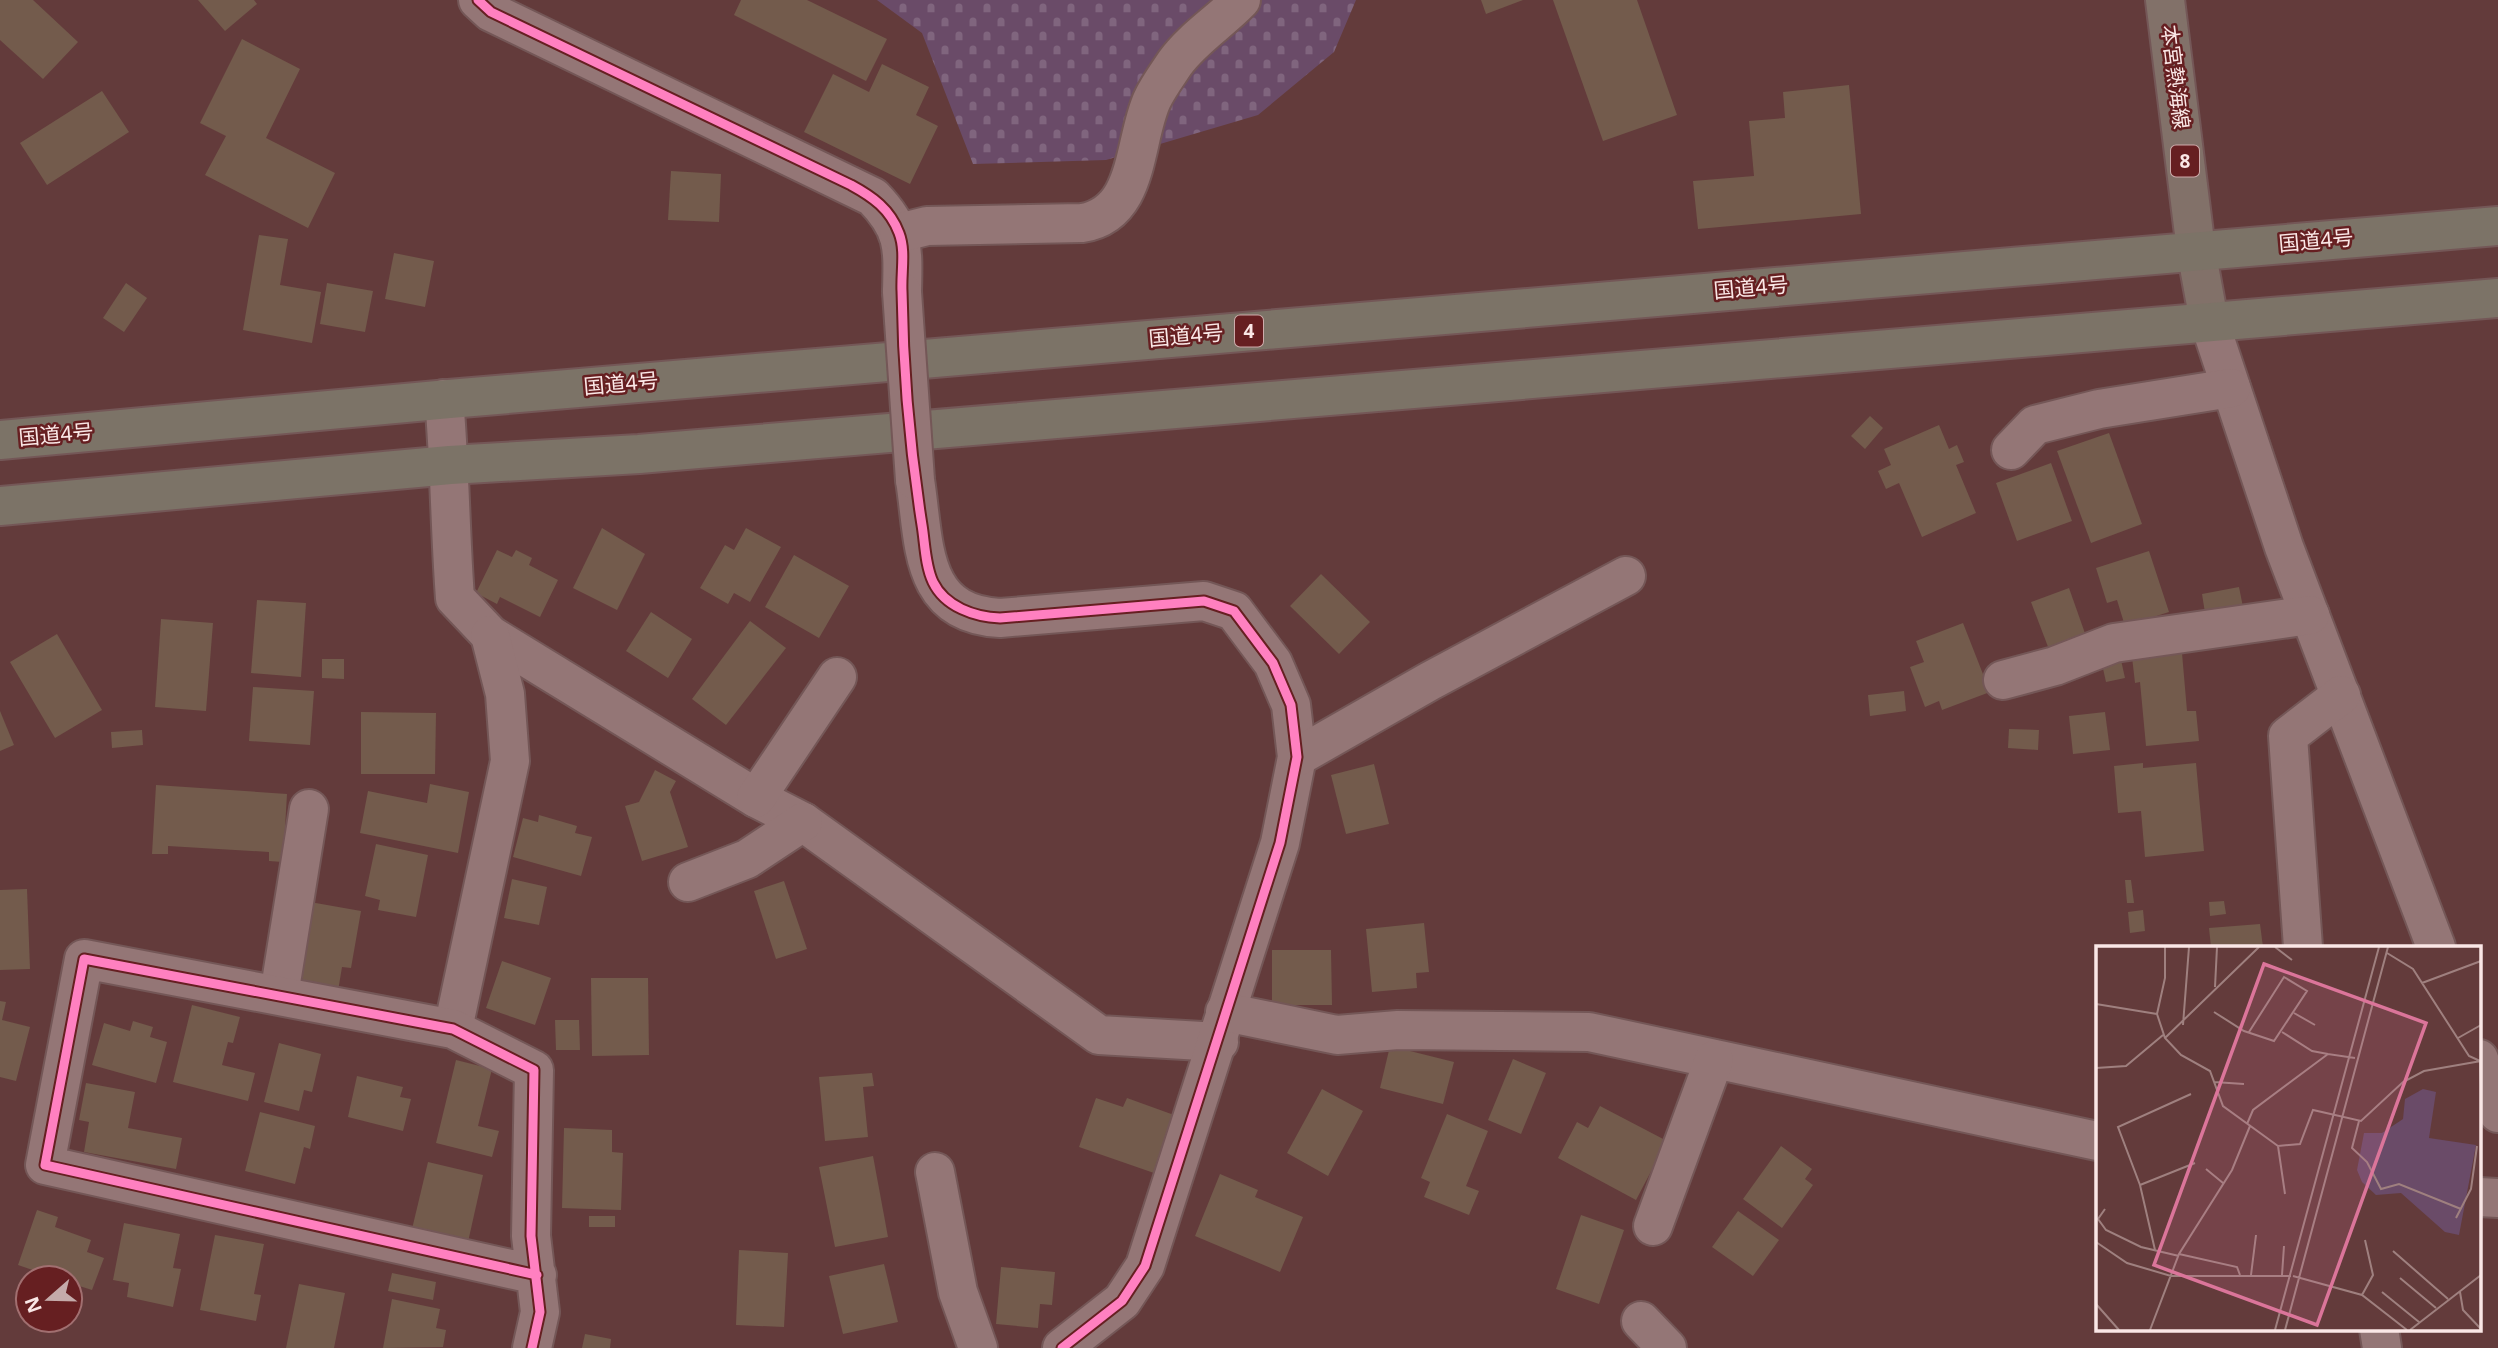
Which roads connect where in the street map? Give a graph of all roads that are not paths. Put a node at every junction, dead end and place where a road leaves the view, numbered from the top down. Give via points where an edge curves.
1 (478, 0) edge
2 (1241, 0) edge
3 (2165, 0) edge
4 (2498, 226) edge
5 (899, 233) junction
6 (2196, 250) junction
7 (2498, 298) edge
8 (2209, 321) junction
9 (2231, 387) junction
10 (444, 399) junction
11 (0, 440) edge
12 (2011, 450) dead end
13 (450, 465) junction
14 (0, 506) edge
15 (1626, 576) dead end
16 (2309, 615) junction
17 (490, 635) junction
18 (837, 677) dead end
19 (2003, 680) dead end
20 (2341, 695) junction
21 (1297, 757) junction
22 (756, 797) junction
23 (309, 809) dead end
24 (803, 822) junction
25 (688, 882) dead end
26 (2303, 946) edge
27 (2436, 946) edge
28 (279, 995) junction
29 (1222, 1027) junction
30 (453, 1030) junction
31 (1714, 1060) junction
32 (2480, 1062) edge
33 (2498, 1113) edge
34 (2096, 1141) edge
35 (936, 1172) dead end
36 (2480, 1197) edge
37 (2498, 1198) edge
38 (1653, 1226) dead end
39 (537, 1275) junction
40 (2379, 1330) edge
41 (532, 1348) edge
42 (978, 1348) edge
43 (1062, 1348) edge
44 (2382, 1348) edge

1 - 5 street via 491,12 873,197 891,215
2 - 5 street via 1177,60 1160,86 1113,211 1082,223 927,226
3 - 6 main road, 本宮熱海線 / 8
4 - 6 highway, 国道4号 / 4
5 - 21 street, bridge via 915,480 933,582 953,604 985,617 1034,617 1205,601 1234,611 1282,682 1296,727
6 - 8 main road, 本宮熱海線 / 8
6 - 10 highway, 国道4号 / 4
7 - 8 highway
8 - 9 street
8 - 13 highway via 639,454
9 - 12 street via 2035,425
9 - 16 street
10 - 11 highway, 国道4号 / 4
10 - 13 street
13 - 14 highway
13 - 17 street via 455,598
15 - 21 street
16 - 19 street via 2114,643
16 - 20 street
17 - 22 street
17 - 30 street via 505,694 510,761
18 - 22 street
20 - 26 street via 2288,736
20 - 27 street
21 - 29 street via 1280,843
22 - 24 street
23 - 28 street
24 - 25 street via 747,859
24 - 29 street via 1099,1035
28 - 30 street
28 - 39 street via 84,959 45,1165
29 - 31 street via 1337,1035 1398,1030 1589,1032
29 - 43 street via 1145,1266 1122,1301
30 - 39 street via 534,1070 531,1236
31 - 34 street
31 - 38 street
32 - 33 street
35 - 42 street via 958,1292
36 - 37 street
39 - 41 street via 540,1312
40 - 44 street

